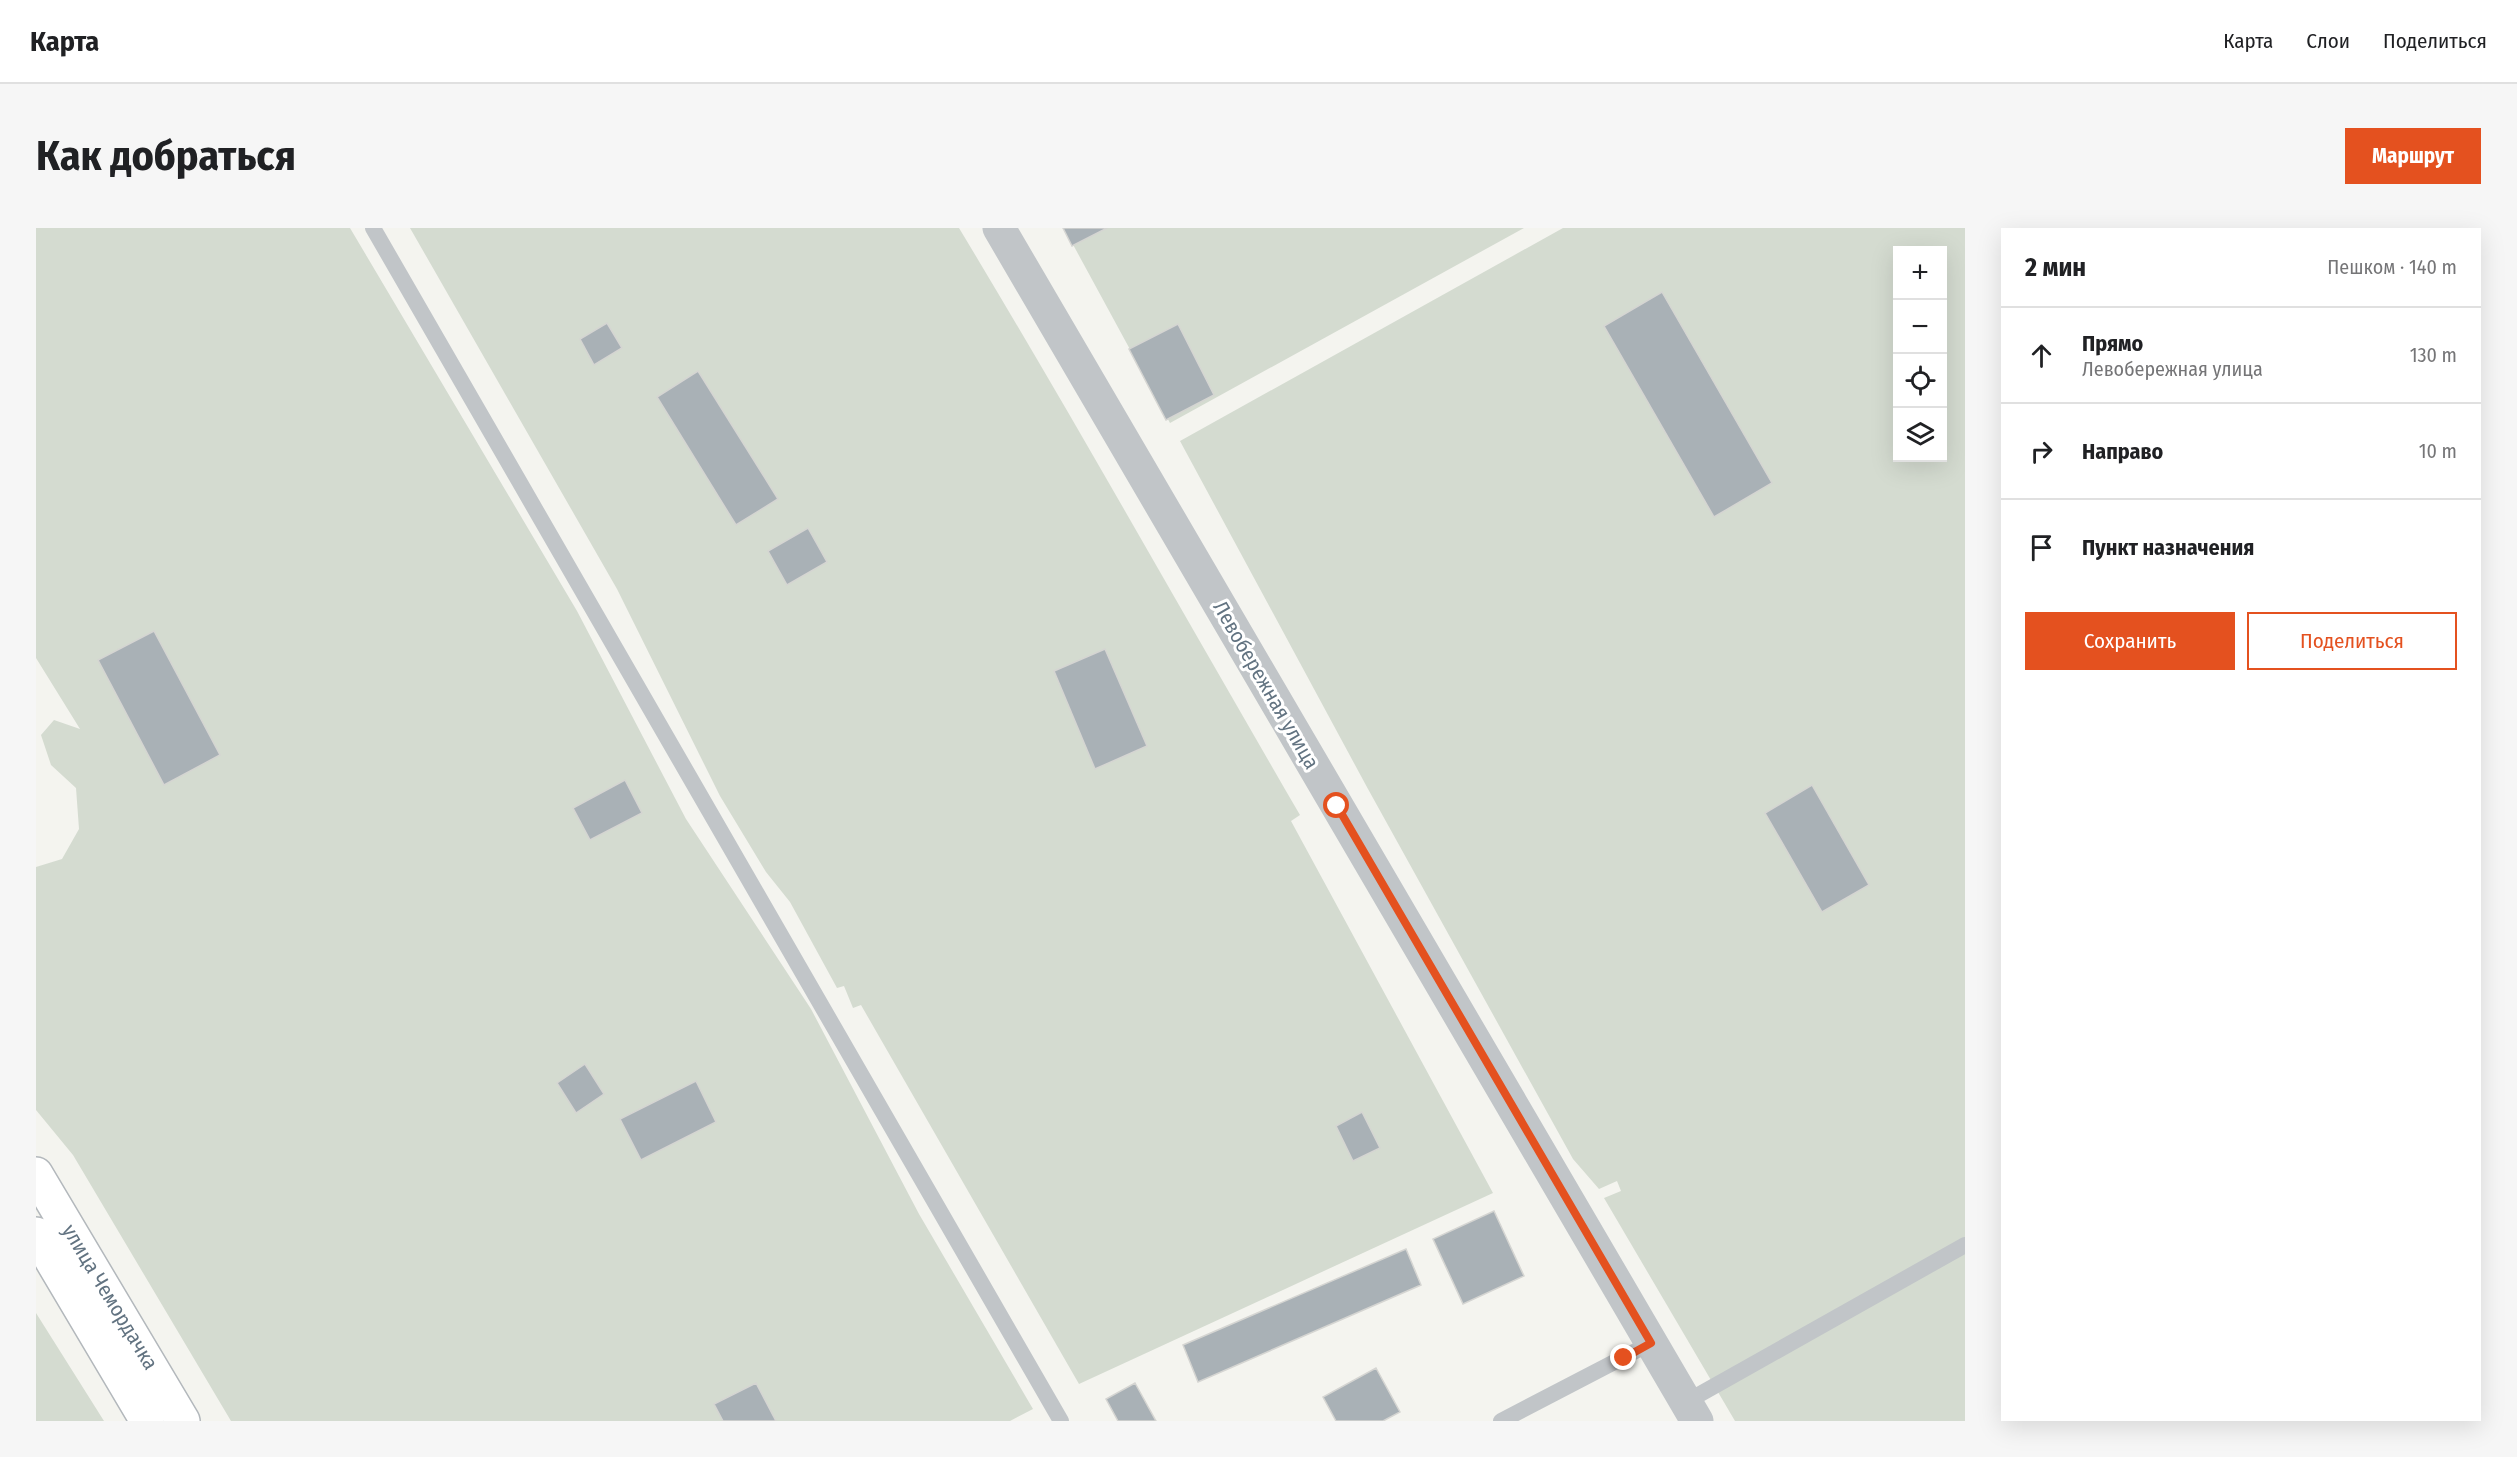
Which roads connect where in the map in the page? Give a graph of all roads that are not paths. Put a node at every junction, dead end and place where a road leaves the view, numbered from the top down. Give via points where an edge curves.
1 (373, 228) edge
2 (999, 228) edge
3 (36, 1174) edge
4 (36, 1234) edge
5 (1965, 1245) edge
6 (1651, 1343) junction
7 (1691, 1412) edge
8 (147, 1421) edge
9 (183, 1421) edge
10 (1061, 1421) edge
11 (1501, 1421) edge

1 - 10 lane
2 - 6 street, Левобережная улица
3 - 9 main road, улица Чемордачка
4 - 8 main road, улица Чемордачка
5 - 7 lane
6 - 7 street, Левобережная улица
6 - 11 lane

